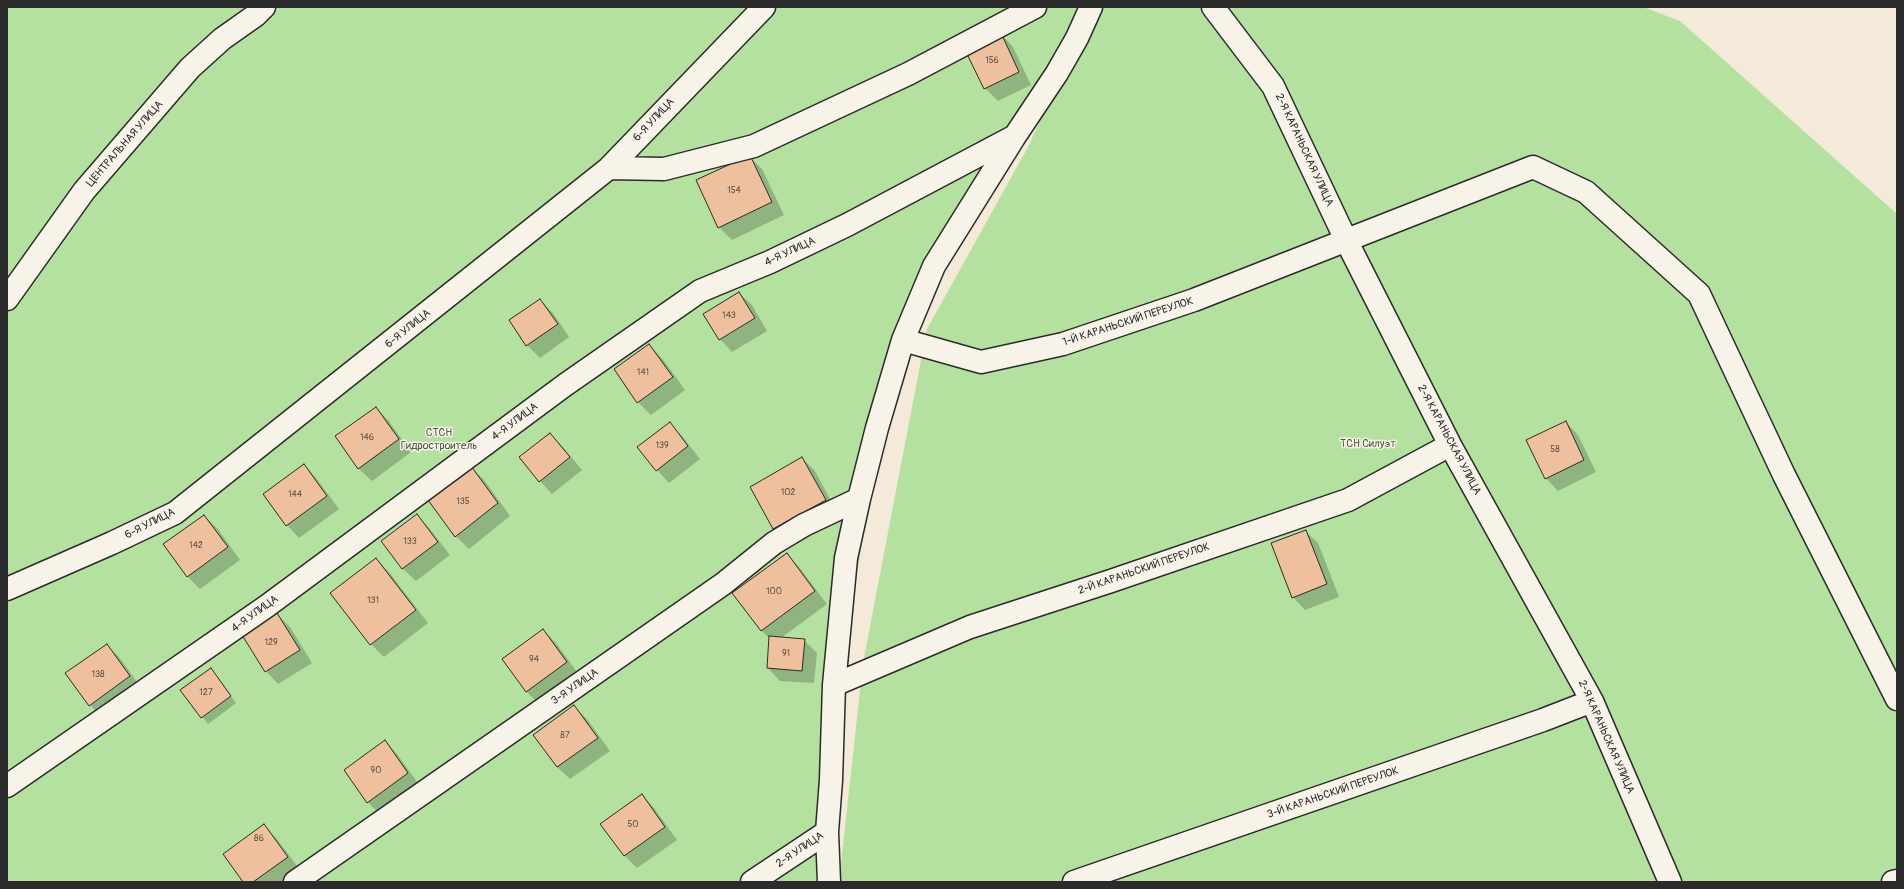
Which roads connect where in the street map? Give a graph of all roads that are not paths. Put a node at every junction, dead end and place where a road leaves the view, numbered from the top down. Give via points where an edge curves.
1 (264, 7) edge
2 (764, 7) edge
3 (1034, 7) edge
4 (1091, 7) edge
5 (1213, 7) edge
6 (1015, 136) junction
7 (609, 168) junction
8 (1346, 240) junction
9 (7, 299) edge
10 (903, 340) junction
11 (1450, 446) junction
12 (859, 499) junction
13 (7, 589) edge
14 (834, 685) junction
15 (1897, 699) edge
16 (1592, 701) junction
17 (7, 786) edge
18 (828, 832) junction
19 (1897, 881) edge
20 (295, 882) edge
21 (752, 882) edge
22 (829, 882) edge
23 (1074, 882) edge
24 (1670, 882) edge
25 (1893, 882) edge

1 - 9 street, ЦЕНТРАЛЬНАЯ УЛИЦА via 256,16 222,39 190,68 84,191
2 - 7 street, 6-Я УЛИЦА
3 - 7 street via 908,74 754,146 664,169
4 - 6 street via 1057,73
5 - 8 street, 2-Я КАРАНЬСКАЯ УЛИЦА via 1273,86
6 - 10 street via 934,266
6 - 17 street, 4-Я УЛИЦА via 847,225 770,262 700,291 565,385 267,606
7 - 13 street, 6-Я УЛИЦА via 175,513
8 - 10 street, 1-Й КАРАНЬСКИЙ ПЕРЕУЛОК via 1194,300 1048,347 981,362
8 - 11 street, 2-Я КАРАНЬСКАЯ УЛИЦА
8 - 15 street, 1-Й КАРАНЬСКИЙ ПЕРЕУЛОК via 1533,167 1586,192 1699,294 1784,475
10 - 12 street
11 - 14 street, 2-Й КАРАНЬСКИЙ ПЕРЕУЛОК via 1348,500 970,627
11 - 16 street, 2-Я КАРАНЬСКАЯ УЛИЦА
12 - 14 street via 846,558
12 - 20 street, 3-Я УЛИЦА via 804,525 774,543 723,584
14 - 18 street
16 - 23 street, 3-Й КАРАНЬСКИЙ ПЕРЕУЛОК
16 - 24 street, 2-Я КАРАНЬСКАЯ УЛИЦА
18 - 21 street, 2-Я УЛИЦА
18 - 22 street
19 - 25 street

